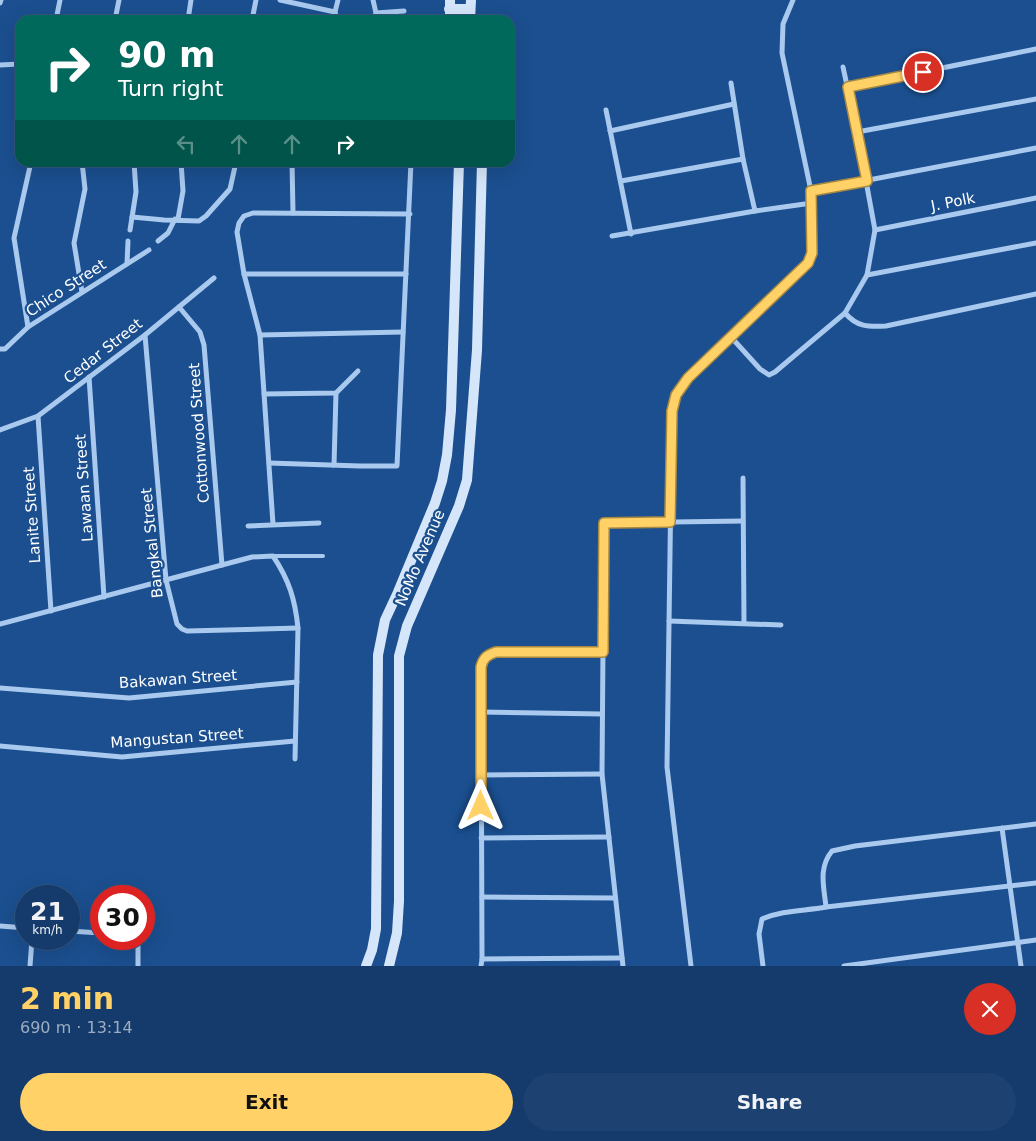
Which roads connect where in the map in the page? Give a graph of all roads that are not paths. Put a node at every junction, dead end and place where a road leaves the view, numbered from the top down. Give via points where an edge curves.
1 (60, 0) edge
2 (119, 0) edge
3 (191, 0) edge
4 (256, 0) edge
5 (280, 0) edge
6 (338, 0) edge
7 (373, 0) edge
8 (793, 0) edge
9 (450, 4) edge
10 (470, 10) edge
11 (404, 11) dead end
12 (335, 12) junction
13 (376, 13) joint
14 (57, 15) edge
15 (116, 15) edge
16 (189, 15) edge
17 (253, 15) edge
18 (336, 15) edge
19 (1036, 49) edge
20 (15, 64) edge
21 (0, 65) edge
22 (843, 67) dead end
23 (731, 84) dead end
24 (848, 87) junction
25 (1036, 99) edge
26 (734, 104) junction
27 (606, 110) dead end
28 (610, 131) junction
29 (857, 132) junction
30 (1036, 148) edge
31 (743, 159) junction
32 (30, 167) edge
33 (82, 167) edge
34 (134, 167) edge
35 (181, 167) edge
36 (235, 167) edge
37 (292, 167) edge
38 (411, 167) edge
39 (459, 167) edge
40 (482, 167) edge
41 (867, 181) junction
42 (621, 182) junction
43 (811, 191) junction
44 (1036, 198) edge
45 (812, 203) junction
46 (755, 211) junction
47 (293, 213) junction
48 (410, 214) junction
49 (132, 217) junction
50 (177, 219) junction
51 (130, 230) dead end
52 (875, 230) junction
53 (631, 234) junction
54 (612, 236) dead end
55 (128, 240) dead end
56 (158, 240) dead end
57 (1036, 243) edge
58 (149, 250) dead end
59 (127, 264) junction
60 (244, 274) junction
61 (406, 274) junction
62 (866, 275) junction
63 (214, 278) dead end
64 (82, 292) junction
65 (1036, 294) edge
66 (179, 307) junction
67 (845, 313) junction
68 (28, 327) junction
69 (403, 332) junction
70 (145, 334) junction
71 (260, 335) junction
72 (732, 337) junction
73 (0, 350) edge
74 (358, 371) dead end
75 (89, 378) junction
76 (336, 393) junction
77 (264, 394) junction
78 (38, 416) junction
79 (0, 430) edge
80 (269, 463) junction
81 (334, 465) junction
82 (743, 478) dead end
83 (743, 521) junction
84 (670, 522) junction
85 (319, 523) dead end
86 (273, 524) junction
87 (248, 526) dead end
88 (273, 556) junction
89 (323, 556) dead end
90 (222, 565) junction
91 (166, 580) junction
92 (104, 597) junction
93 (51, 611) junction
94 (669, 621) junction
95 (744, 623) junction
96 (0, 624) edge
97 (781, 624) dead end
98 (298, 628) junction
99 (603, 652) junction
100 (297, 682) junction
101 (0, 688) edge
102 (481, 712) junction
103 (602, 714) junction
104 (295, 741) junction
105 (0, 746) edge
106 (295, 758) dead end
107 (602, 774) junction
108 (481, 775) junction
109 (1036, 824) edge
110 (1002, 828) junction
111 (609, 837) junction
112 (482, 838) junction
113 (1036, 883) edge
114 (1010, 886) junction
115 (482, 897) junction
116 (615, 898) junction
117 (826, 907) junction
118 (0, 926) edge
119 (15, 927) edge
120 (1036, 940) edge
121 (1017, 942) junction
122 (31, 950) edge
123 (138, 950) edge
124 (622, 958) junction
125 (482, 959) junction
126 (30, 966) edge
127 (138, 966) edge
128 (366, 966) edge
129 (389, 966) edge
130 (481, 966) edge
131 (624, 966) edge
132 (692, 966) edge
133 (763, 966) edge
134 (844, 966) edge
135 (1020, 966) edge

1 - 14 street
2 - 15 street
3 - 16 street
4 - 17 street
5 - 12 street
6 - 12 street
7 - 13 street
8 - 43 street via 783,24 782,54
9 - 10 main road
11 - 13 street
12 - 18 street
19 - 24 street
20 - 21 street
22 - 24 street
23 - 26 street
24 - 29 street
25 - 29 street
26 - 28 street
26 - 31 street
27 - 28 street
28 - 42 street
29 - 41 street
30 - 41 street
31 - 42 street
31 - 46 street
32 - 68 street via 14,238
33 - 64 street via 84,188 74,243
34 - 49 street via 136,192
35 - 50 street via 183,191
36 - 50 street via 230,189 206,216 199,221
37 - 47 street
38 - 48 street
39 - 128 main road, NoMo Avenue via 447,455 435,503 385,620 378,655 376,929
40 - 129 main road, NoMo Avenue via 477,350 467,480 407,626 399,656 397,932
41 - 43 street
41 - 52 street
42 - 53 street
43 - 45 street
44 - 52 street, J. Polk
45 - 46 street
45 - 72 street via 812,253 808,263
46 - 53 street
47 - 48 street
47 - 60 street via 244,216 237,232
48 - 61 street
49 - 50 street
49 - 51 street
50 - 56 street via 168,233
52 - 62 street
53 - 54 street
55 - 59 street
57 - 62 street
58 - 59 street, Chico Street
59 - 64 street, Chico Street
60 - 61 street
60 - 71 street
61 - 69 street
62 - 67 street
63 - 66 street, Cedar Street
64 - 68 street, Chico Street
65 - 67 street via 886,326 863,327 851,321
66 - 70 street, Cedar Street
66 - 90 street, Cottonwood Street via 200,332 204,345
67 - 72 street via 769,375
68 - 73 street, Chico Street via 6,349
69 - 71 street
69 - 81 street via 398,466
70 - 75 street, Cedar Street
70 - 91 street, Bangkal Street
71 - 77 street
72 - 84 street via 688,378 676,395 672,411
74 - 76 street
75 - 78 street, Cedar Street
75 - 92 street, Lawaan Street
76 - 77 street
76 - 81 street
77 - 80 street
78 - 79 street, Cedar Street
78 - 93 street, Lanite Street
80 - 81 street
80 - 86 street
82 - 83 street
83 - 84 street
83 - 95 street
84 - 94 street
84 - 99 street via 604,523
85 - 86 street
86 - 87 street
88 - 89 lane
88 - 90 street via 252,557
88 - 98 street via 291,589
90 - 91 street
91 - 92 street
91 - 98 street, Bangkal Street via 175,618 187,632
92 - 93 street
93 - 96 street
94 - 95 street
94 - 132 street via 667,767
95 - 97 street
98 - 100 street
99 - 102 street via 490,654 481,667
99 - 103 street
100 - 101 street, Bakawan Street via 128,698
100 - 104 street
102 - 103 street
102 - 108 street
103 - 107 street
104 - 105 street, Mangustan Street via 122,757
104 - 106 street
107 - 108 street
107 - 111 street
108 - 112 street
109 - 110 street
110 - 114 street
110 - 117 street via 832,851 823,868
111 - 112 street
111 - 116 street
112 - 115 street
113 - 114 street
114 - 117 street
114 - 121 street
115 - 116 street
115 - 125 street
116 - 124 street
117 - 133 street via 762,919 759,934
118 - 119 street
120 - 121 street
121 - 134 street
121 - 135 street
122 - 126 street
123 - 127 street
124 - 125 street
124 - 131 street
125 - 130 street

